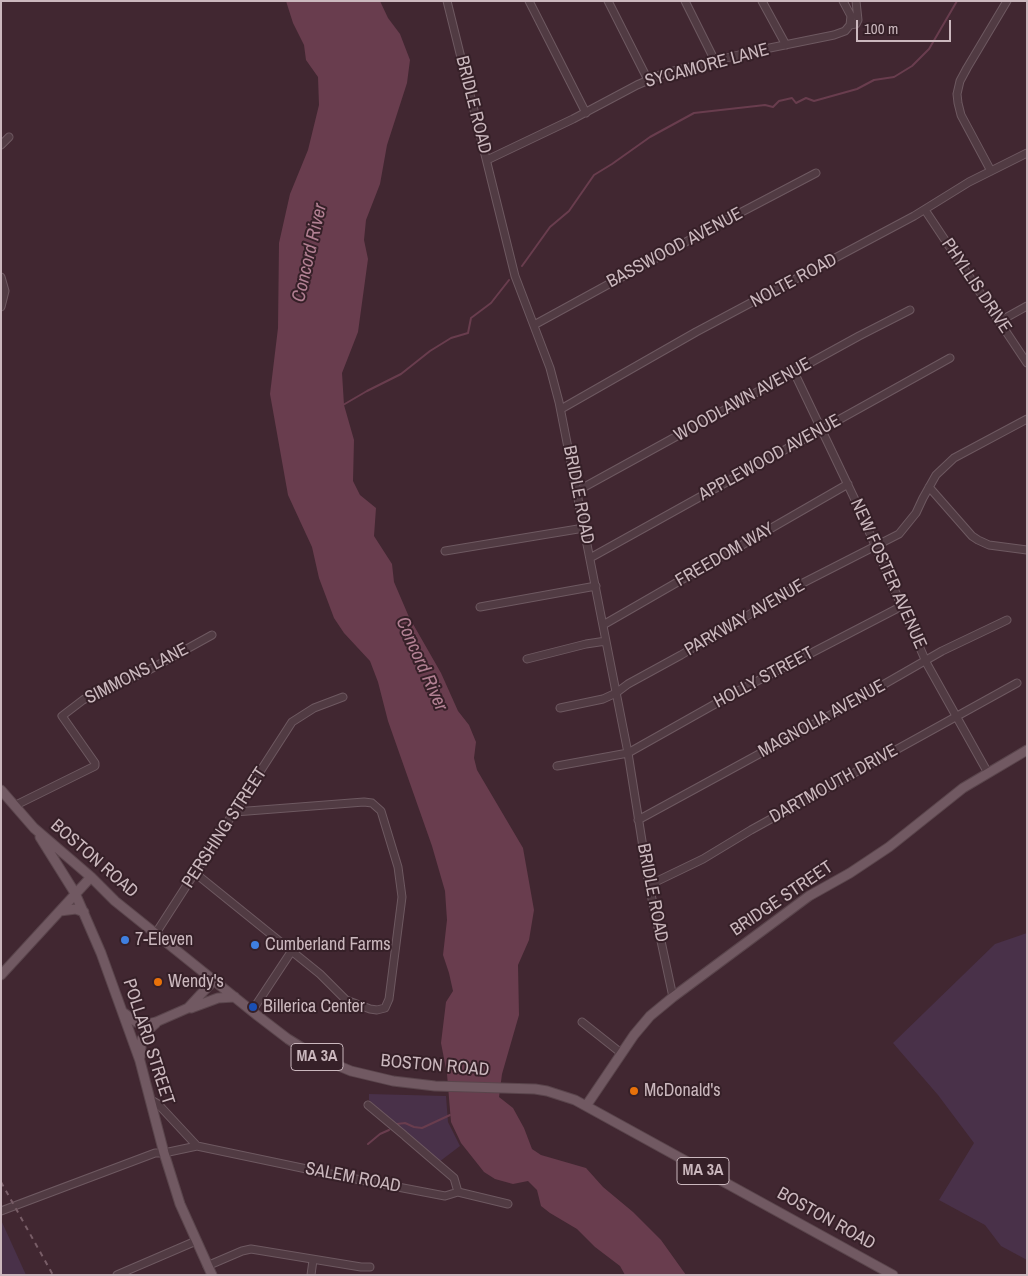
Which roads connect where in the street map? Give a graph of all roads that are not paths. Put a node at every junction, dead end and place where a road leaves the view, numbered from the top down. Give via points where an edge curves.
1 (447, 1) edge
2 (530, 1) edge
3 (608, 1) edge
4 (685, 1) edge
5 (762, 1) edge
6 (843, 1) edge
7 (856, 1) edge
8 (1007, 1) edge
9 (850, 25) junction
10 (786, 45) junction
11 (716, 61) junction
12 (648, 80) junction
13 (586, 113) junction
14 (9, 138) dead end
15 (1, 145) edge
16 (1027, 153) edge
17 (487, 160) junction
18 (991, 171) junction
19 (816, 173) dead end
20 (925, 210) junction
21 (1, 277) edge
22 (1027, 306) edge
23 (1, 307) edge
24 (910, 310) dead end
25 (1000, 321) junction
26 (534, 325) junction
27 (950, 358) dead end
28 (1027, 363) edge
29 (794, 372) junction
30 (561, 409) junction
31 (1027, 419) edge
32 (822, 429) junction
33 (848, 484) junction
34 (929, 487) junction
35 (577, 491) junction
36 (584, 528) junction
37 (876, 546) junction
38 (1027, 550) edge
39 (445, 551) dead end
40 (590, 558) junction
41 (596, 586) junction
42 (902, 606) junction
43 (480, 607) dead end
44 (1007, 620) dead end
45 (603, 625) junction
46 (212, 635) dead end
47 (606, 641) junction
48 (527, 659) dead end
49 (926, 661) junction
50 (1017, 683) dead end
51 (616, 693) junction
52 (343, 697) dead end
53 (560, 708) dead end
54 (956, 716) junction
55 (1027, 750) edge
56 (628, 753) junction
57 (557, 766) dead end
58 (988, 773) junction
59 (1, 790) edge
60 (16, 805) junction
61 (235, 812) junction
62 (638, 820) junction
63 (34, 828) junction
64 (195, 873) junction
65 (91, 877) junction
66 (649, 885) junction
67 (75, 893) junction
68 (60, 911) junction
69 (84, 912) junction
70 (156, 933) junction
71 (291, 952) junction
72 (1, 974) edge
73 (214, 980) junction
74 (234, 997) junction
75 (673, 998) junction
76 (188, 1008) junction
77 (121, 1010) junction
78 (252, 1011) junction
79 (156, 1022) junction
80 (582, 1022) dead end
81 (621, 1053) junction
82 (140, 1061) junction
83 (151, 1100) junction
84 (368, 1104) dead end
85 (586, 1106) junction
86 (197, 1146) junction
87 (164, 1153) junction
88 (458, 1192) junction
89 (508, 1204) dead end
90 (1, 1211) edge
91 (196, 1241) junction
92 (313, 1260) junction
93 (207, 1266) junction
94 (370, 1267) dead end
95 (118, 1275) edge
96 (212, 1275) edge
97 (311, 1275) edge
98 (893, 1275) edge

1 - 17 street, BRIDLE ROAD
2 - 13 street
3 - 12 street
4 - 11 street
5 - 10 street
6 - 9 street via 851,16
7 - 9 street via 858,20
8 - 18 street via 967,68 958,90 961,115
9 - 10 street, SYCAMORE LANE via 834,35
10 - 11 street, SYCAMORE LANE
11 - 12 street, SYCAMORE LANE
12 - 13 street, SYCAMORE LANE
13 - 17 street, SYCAMORE LANE
14 - 15 street
16 - 18 street, NOLTE ROAD
17 - 26 street, BRIDLE ROAD via 515,276
18 - 20 street, NOLTE ROAD
19 - 26 street, BASSWOOD AVENUE
20 - 25 street, PHYLLIS DRIVE
20 - 30 street, NOLTE ROAD via 696,332
21 - 23 street via 5,290
22 - 25 street
24 - 29 street, WOODLAWN AVENUE
25 - 28 street, PHYLLIS DRIVE
26 - 30 street, BRIDLE ROAD
27 - 32 street, APPLEWOOD AVENUE
29 - 32 street, NEW FOSTER AVENUE
29 - 35 street, WOODLAWN AVENUE
30 - 35 street, BRIDLE ROAD
31 - 34 street, PARKWAY AVENUE via 954,458 936,475
32 - 33 street, NEW FOSTER AVENUE
32 - 40 street, APPLEWOOD AVENUE
33 - 37 street, NEW FOSTER AVENUE
33 - 45 street, FREEDOM WAY
34 - 37 street, PARKWAY AVENUE via 908,525 899,534
34 - 38 street via 978,540
35 - 36 street, BRIDLE ROAD
36 - 39 street
36 - 40 street, BRIDLE ROAD
37 - 42 street, NEW FOSTER AVENUE
37 - 51 street, PARKWAY AVENUE via 799,585
40 - 41 street, BRIDLE ROAD
41 - 43 street
41 - 45 street, BRIDLE ROAD
42 - 49 street, NEW FOSTER AVENUE
42 - 56 street, HOLLY STREET via 740,690
44 - 49 street, MAGNOLIA AVENUE
45 - 47 street, BRIDLE ROAD
46 - 60 street, SIMMONS LANE via 95,693 62,716 95,766
47 - 48 street
47 - 51 street, BRIDLE ROAD
49 - 54 street, NEW FOSTER AVENUE
49 - 62 street, MAGNOLIA AVENUE
50 - 54 street, DARTMOUTH DRIVE
51 - 53 street, PARKWAY AVENUE
51 - 56 street, BRIDLE ROAD
52 - 61 street, PERSHING STREET via 314,708 292,722
54 - 58 street, NEW FOSTER AVENUE
54 - 66 street, DARTMOUTH DRIVE via 703,859
55 - 58 main road, BRIDGE STREET
56 - 57 street, HOLLY STREET
56 - 62 street, BRIDLE ROAD
58 - 75 main road, BRIDGE STREET via 963,788 889,847 809,896
59 - 60 main road, BOSTON ROAD / MA 3A
60 - 63 main road, BOSTON ROAD / MA 3A
61 - 64 street, PERSHING STREET
61 - 71 street via 364,802 372,803 381,811 398,867 402,897 389,999 385,1008 370,1009 346,1000
62 - 66 street, BRIDLE ROAD
63 - 65 main road, BOSTON ROAD / MA 3A
63 - 67 main road, POLLARD STREET
64 - 70 street, PERSHING STREET
64 - 71 street
65 - 67 main road
65 - 70 main road, BOSTON ROAD / MA 3A via 115,901
66 - 75 street, BRIDLE ROAD
67 - 68 main road
67 - 69 main road, POLLARD STREET
68 - 69 main road via 76,909
68 - 72 main road
69 - 77 main road, POLLARD STREET
70 - 73 main road, BOSTON ROAD / MA 3A
71 - 78 street
73 - 74 main road, BOSTON ROAD / MA 3A
73 - 76 main road
74 - 76 main road via 218,998
74 - 78 main road, BOSTON ROAD / MA 3A
75 - 81 main road, BRIDGE STREET via 650,1016
76 - 79 main road
77 - 79 main road via 136,1022
77 - 82 main road, POLLARD STREET
78 - 85 main road, BOSTON ROAD / MA 3A via 307,1051 351,1071 393,1082 547,1091
79 - 82 main road via 142,1039
80 - 81 street
81 - 85 main road, BRIDGE STREET
82 - 83 main road, POLLARD STREET
83 - 86 street
83 - 87 main road, POLLARD STREET
84 - 88 street via 454,1178
85 - 98 main road, BOSTON ROAD / MA 3A
86 - 87 street, SALEM ROAD
86 - 88 street, SALEM ROAD via 445,1196
87 - 90 street, SALEM ROAD via 155,1153
87 - 91 main road, POLLARD STREET
88 - 89 street, SALEM ROAD
91 - 93 main road, POLLARD STREET
91 - 95 street
92 - 93 street via 251,1249
92 - 94 street
92 - 97 street
93 - 96 main road, POLLARD STREET

